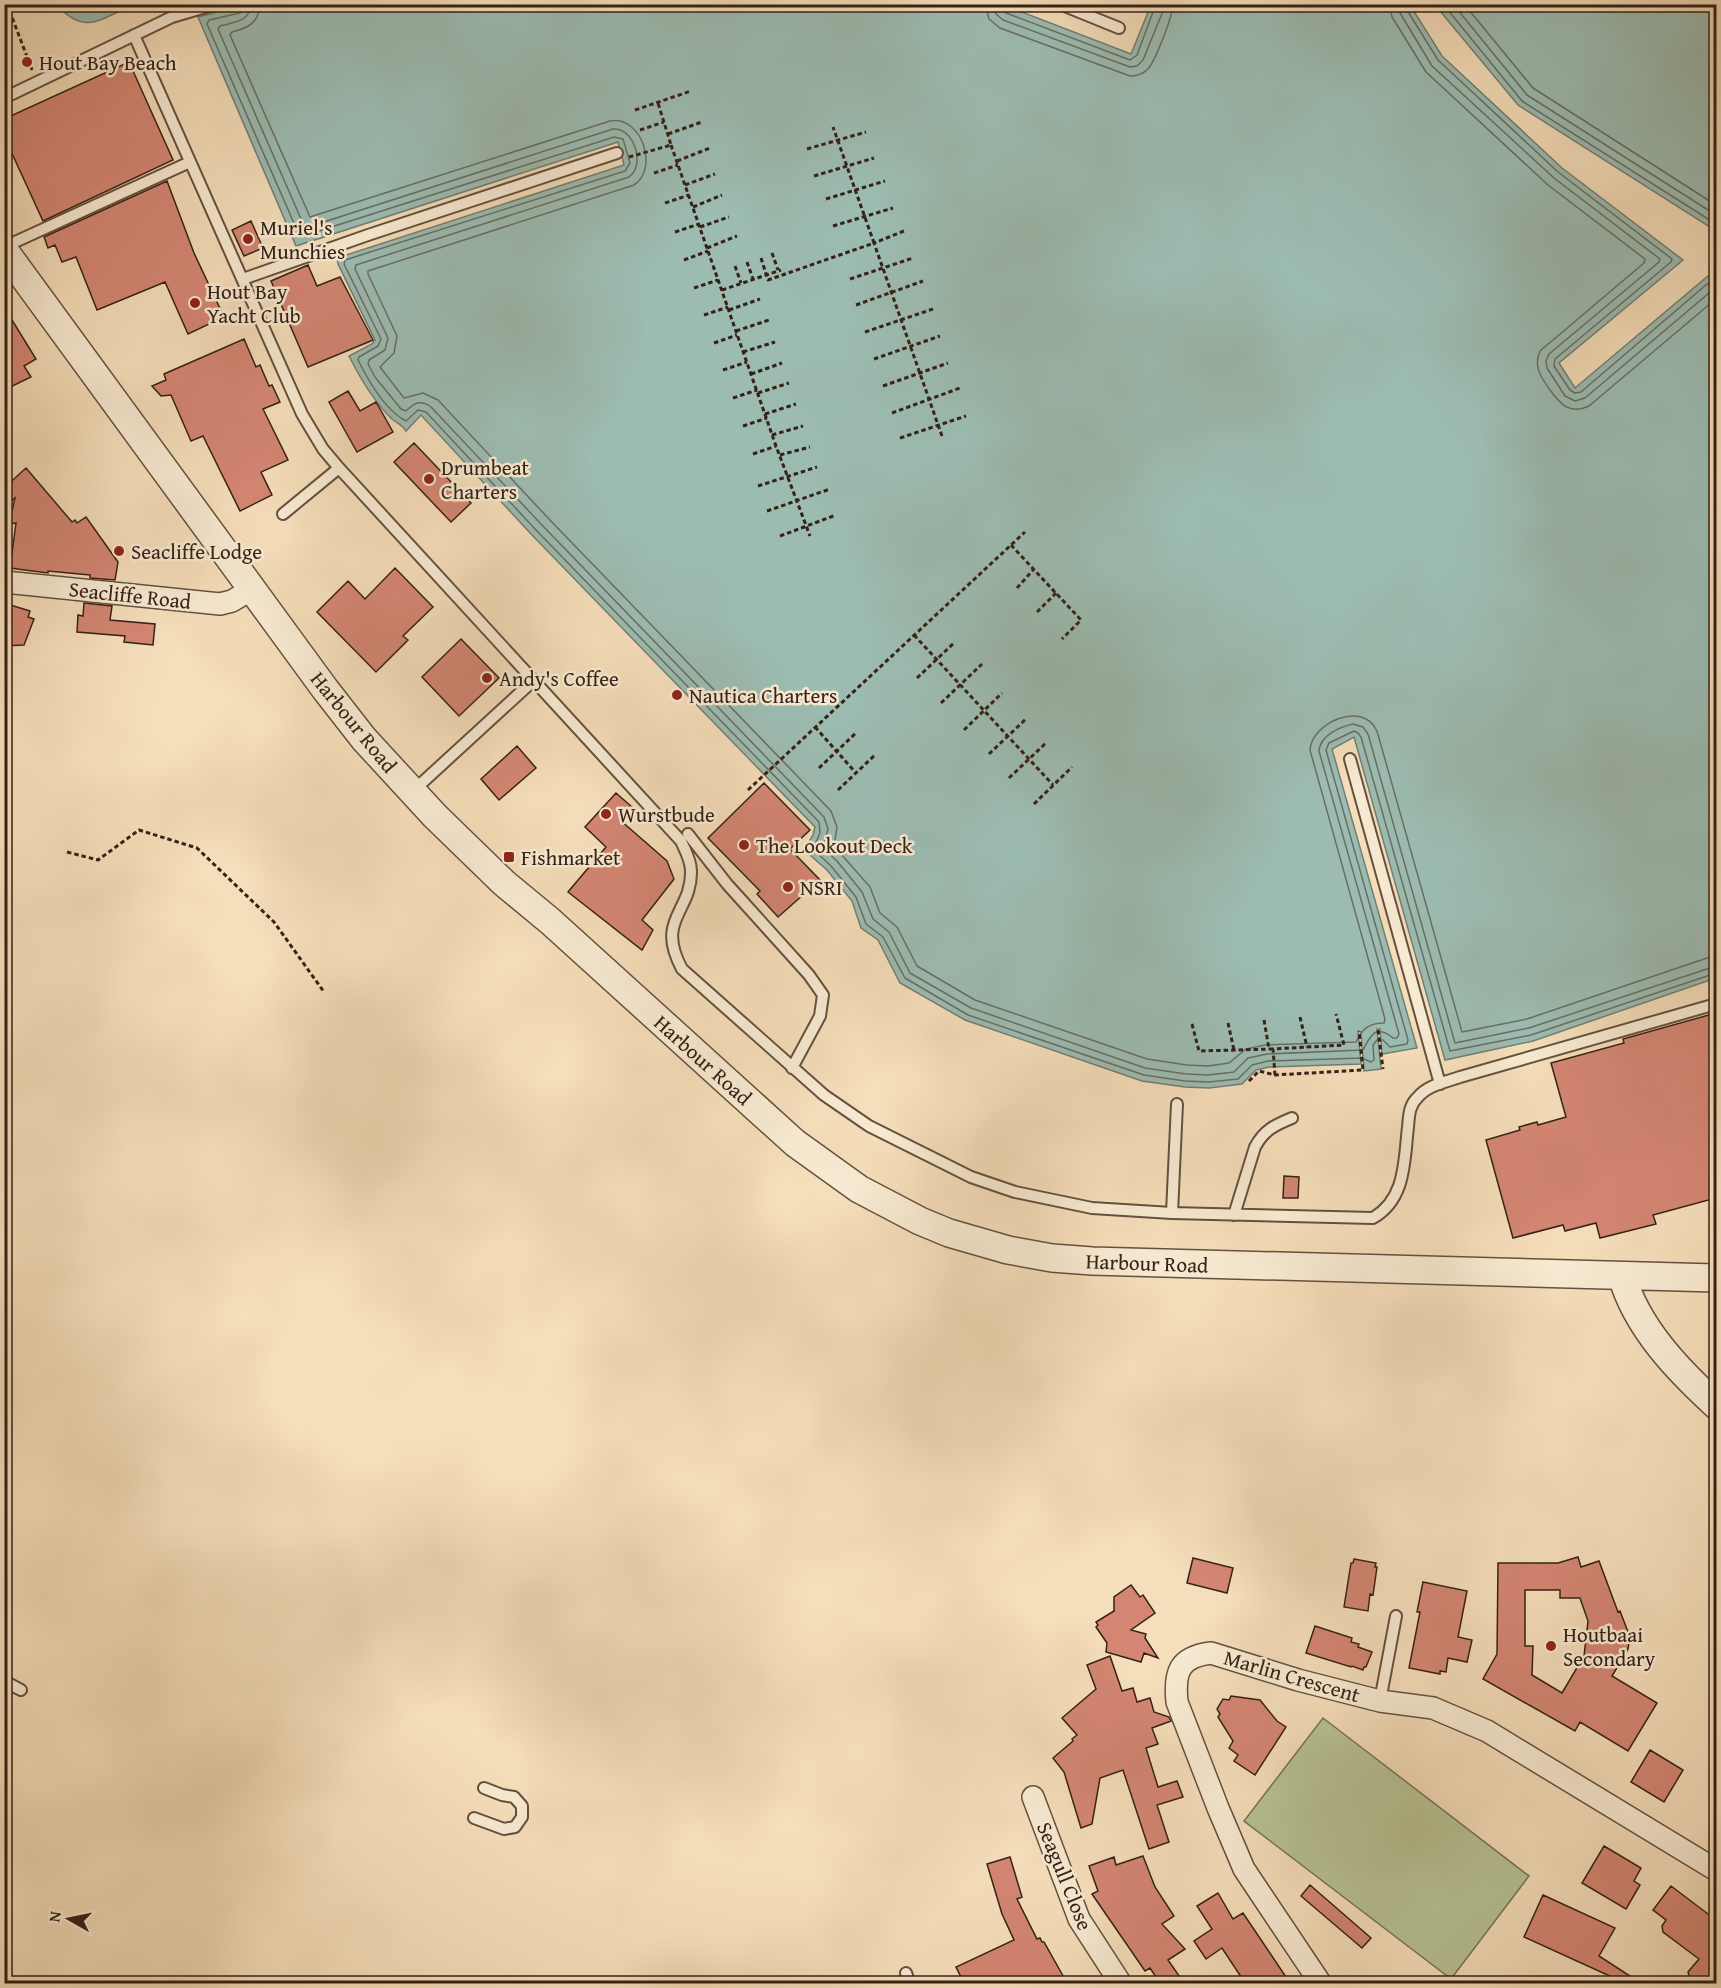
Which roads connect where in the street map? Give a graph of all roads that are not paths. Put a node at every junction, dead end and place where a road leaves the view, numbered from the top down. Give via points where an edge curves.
1 (216, 4) edge
2 (1060, 4) edge
3 (1119, 28) dead end
4 (134, 35) junction
5 (4, 98) edge
6 (621, 155) road end
7 (190, 162) junction
8 (4, 248) edge
9 (243, 279) junction
10 (339, 468) junction
11 (283, 514) dead end
12 (5, 582) edge
13 (252, 589) junction
14 (534, 680) junction
15 (1350, 759) dead end
16 (412, 792) junction
17 (688, 834) dead end
18 (1716, 1004) edge
19 (792, 1068) junction
20 (1440, 1084) junction
21 (1177, 1104) dead end
22 (1292, 1118) dead end
23 (1172, 1213) junction
24 (1234, 1215) junction
25 (1622, 1276) junction
26 (1716, 1278) edge
27 (1716, 1405) edge
28 (1396, 1616) dead end
29 (4, 1681) edge
30 (21, 1690) dead end
31 (1380, 1701) junction
32 (484, 1788) dead end
33 (1034, 1797) dead end
34 (474, 1818) dead end
35 (1716, 1870) edge
36 (1121, 1983) edge
37 (1321, 1983) edge

1 - 4 lane via 186,12
2 - 3 lane
4 - 5 lane
4 - 7 lane
6 - 9 lane
7 - 8 lane
7 - 9 lane
8 - 13 street, Harbour Road
9 - 10 lane via 310,430
10 - 11 lane
10 - 14 lane
12 - 13 street, Seacliffe Road via 220,604
13 - 16 street, Harbour Road via 364,740
14 - 16 lane
14 - 19 lane via 681,840 691,870 673,922 676,957 682,969
15 - 20 lane
16 - 25 street, Harbour Road via 504,882 795,1143 859,1189 939,1229 1008,1250 1092,1262
17 - 19 lane via 823,995 820,1016
18 - 20 lane
19 - 23 lane via 869,1126 971,1177 1015,1192 1082,1206
20 - 24 lane via 1427,1089 1411,1107 1397,1195 1385,1212 1373,1218
21 - 23 lane
22 - 24 lane via 1273,1126 1260,1138
23 - 24 lane
25 - 26 street, Harbour Road
25 - 27 street via 1628,1296 1670,1360
28 - 31 lane
29 - 30 lane
31 - 35 street, Marlin Crescent via 1433,1708 1487,1731
31 - 37 street, Marlin Crescent via 1211,1653 1196,1655 1181,1666 1176,1685 1177,1702 1244,1869
32 - 34 lane via 514,1797 522,1806 522,1817 515,1827 504,1829
33 - 36 street, Seagull Close via 1079,1919

